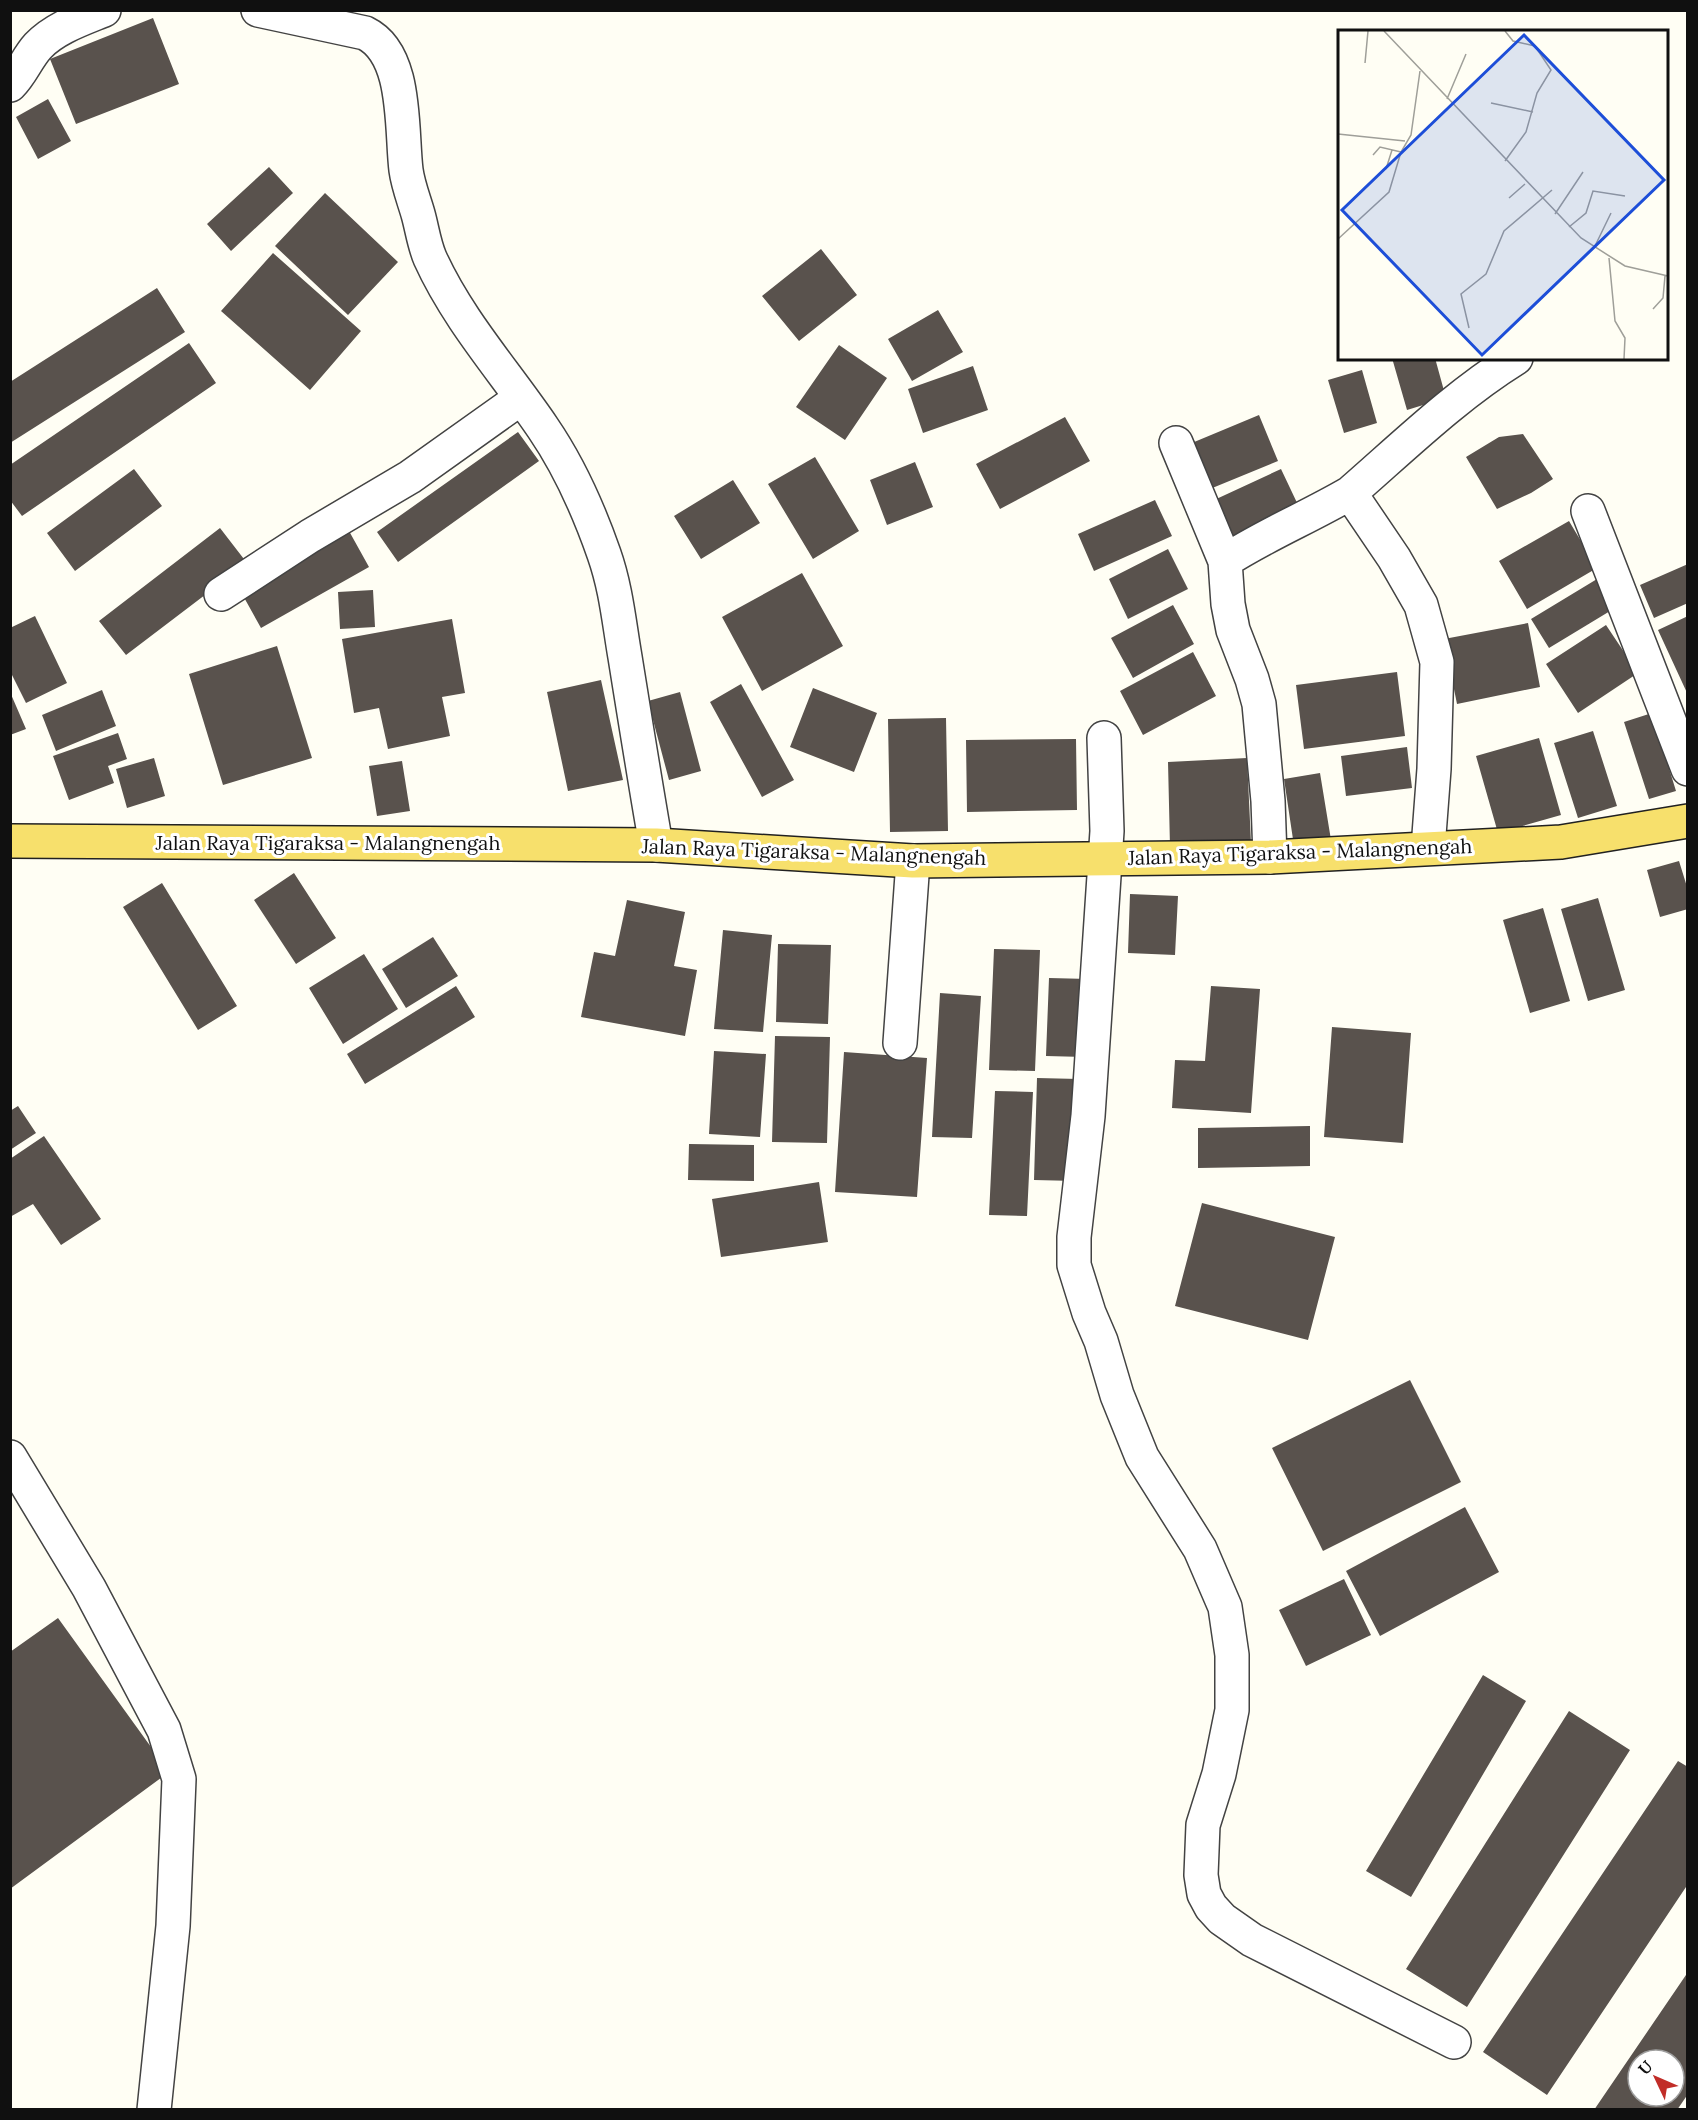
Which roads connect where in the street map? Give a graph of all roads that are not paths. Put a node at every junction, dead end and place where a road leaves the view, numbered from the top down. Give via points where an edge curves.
1 (104, 10) edge
2 (258, 10) edge
3 (10, 85) edge
4 (1513, 360) edge
5 (521, 398) junction
6 (1176, 443) dead end
7 (1350, 493) junction
8 (1588, 511) dead end
9 (1225, 561) junction
10 (221, 594) dead end
11 (1104, 738) dead end
12 (1688, 769) edge
13 (1688, 821) edge
14 (10, 841) edge
15 (656, 845) junction
16 (1428, 848) junction
17 (1270, 857) junction
18 (1105, 859) junction
19 (913, 861) junction
20 (900, 1043) dead end
21 (10, 1457) edge
22 (1454, 2042) dead end
23 (154, 2109) edge

1 - 3 street via 38,46
2 - 5 street via 365,33 385,51 395,72 406,173 429,256 478,339
4 - 7 street via 1456,401
5 - 10 street via 410,477
5 - 15 street via 568,472 614,585
6 - 9 street
7 - 9 street
7 - 16 street via 1421,605 1437,662
8 - 12 street
9 - 17 street via 1233,630 1259,704
11 - 18 street
13 - 16 main road, Jalan Raya Tigaraksa - Malangnengah via 1561,842
14 - 15 main road, Jalan Raya Tigaraksa - Malangnengah
15 - 19 main road, Jalan Raya Tigaraksa - Malangnengah
16 - 17 main road, Jalan Raya Tigaraksa - Malangnengah
17 - 18 main road, Jalan Raya Tigaraksa - Malangnengah
18 - 19 main road, Jalan Raya Tigaraksa - Malangnengah
18 - 22 street via 1074,1265 1116,1395 1142,1457 1200,1549 1229,1623 1232,1710 1219,1774 1203,1825 1204,1894 1222,1919 1252,1940
19 - 20 street
21 - 23 street via 95,1598 164,1730 179,1779 173,1926

